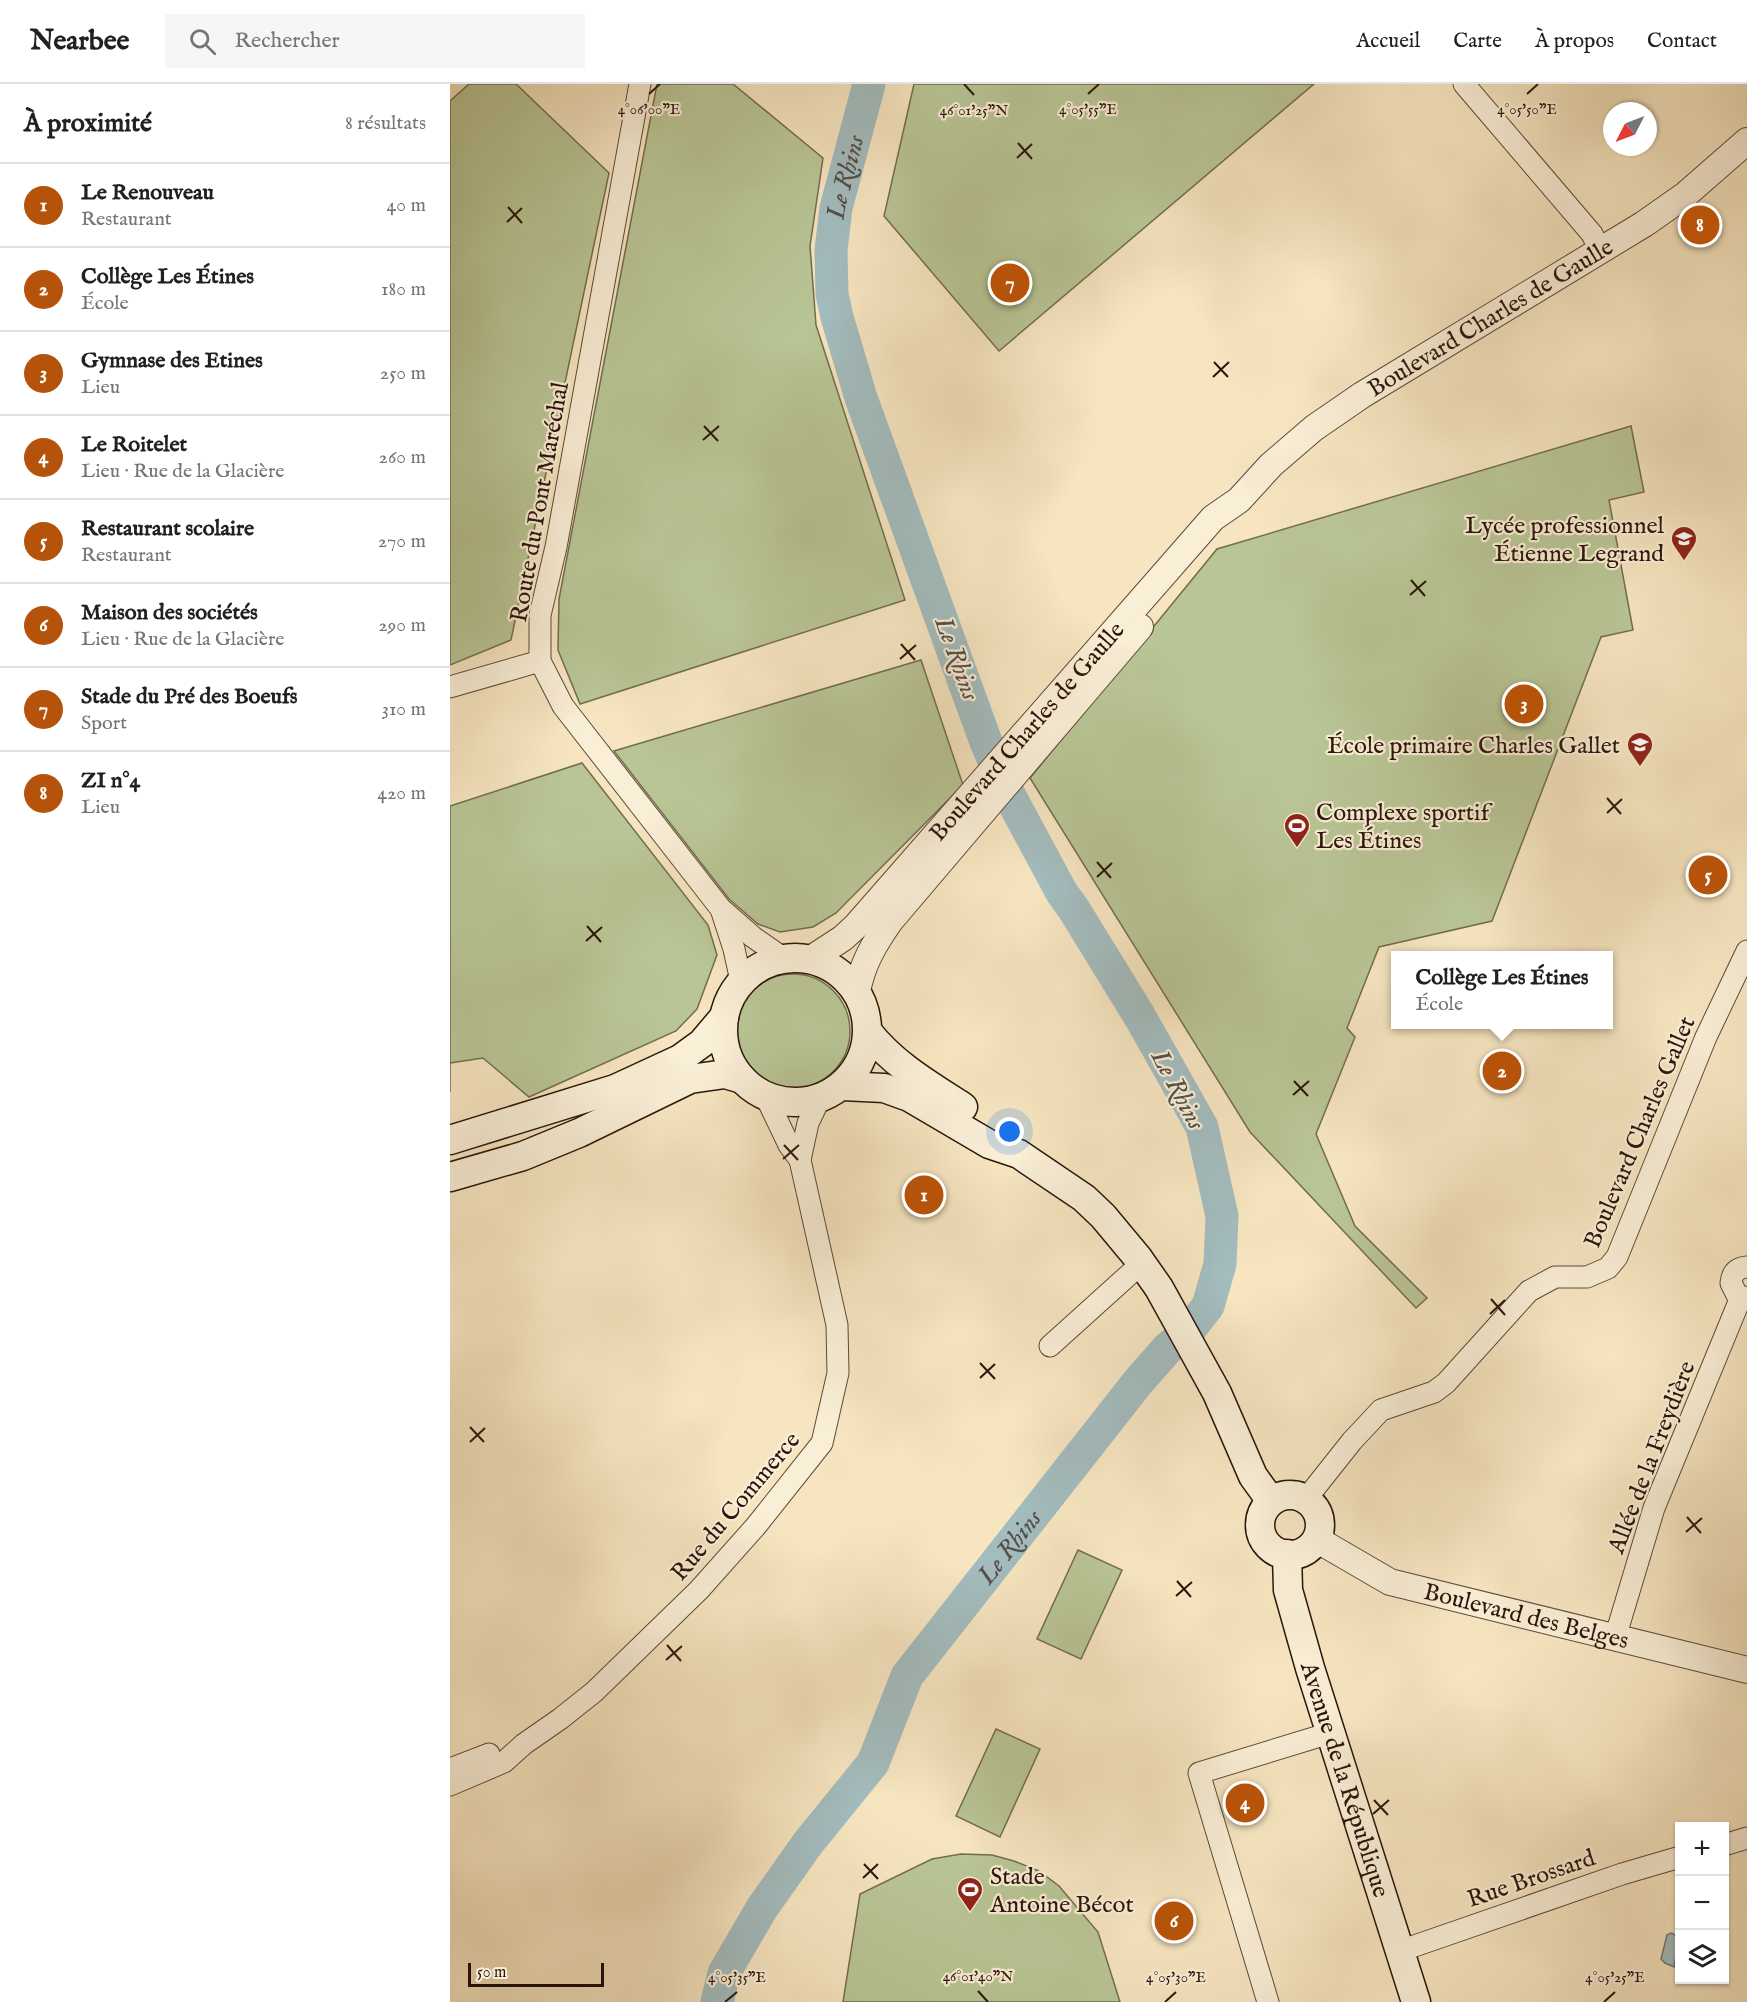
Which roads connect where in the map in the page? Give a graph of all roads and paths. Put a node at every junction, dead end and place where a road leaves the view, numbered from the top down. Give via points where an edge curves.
1 (640, 84) edge
2 (1464, 84) edge
3 (1747, 141) edge
4 (1600, 251) junction
5 (540, 661) junction
6 (450, 687) edge
7 (959, 824) junction
8 (720, 909) junction
9 (1747, 951) edge
10 (797, 958) junction
11 (741, 981) junction
12 (857, 992) junction
13 (724, 1017) junction
14 (868, 1032) junction
15 (742, 1079) junction
16 (831, 1092) junction
17 (766, 1096) junction
18 (450, 1140) edge
19 (1019, 1154) junction
20 (801, 1160) junction
21 (450, 1177) edge
22 (1142, 1263) junction
23 (1747, 1267) edge
24 (1744, 1297) edge
25 (1050, 1346) dead end
26 (1306, 1499) junction
27 (1271, 1501) junction
28 (1316, 1539) junction
29 (1287, 1554) junction
30 (1615, 1638) junction
31 (1747, 1670) edge
32 (1330, 1733) junction
33 (524, 1744) junction
34 (450, 1769) edge
35 (450, 1785) edge
36 (1747, 1838) edge
37 (1729, 1844) edge
38 (1675, 1858) edge
39 (1400, 1951) junction
40 (1268, 2002) edge
41 (1416, 2002) edge

1 - 5 street, Route du Pont Maréchal via 556,547 540,615
2 - 4 street via 1592,234
3 - 4 street, Boulevard Charles de Gaulle via 1684,196
4 - 7 street, Boulevard Charles de Gaulle via 1362,395 1314,428 1271,465 1239,500 1213,518
5 - 6 street
5 - 8 street, Route du Pont Maréchal via 563,706
7 - 10 street, Boulevard Charles de Gaulle via 843,938
7 - 12 street, Boulevard Charles de Gaulle via 873,945
8 - 10 street, Route du Pont Maréchal via 753,938
8 - 11 street, Route du Pont Maréchal
9 - 26 street, Boulevard Charles Gallet via 1706,1037 1617,1257 1608,1268 1587,1277 1555,1277 1529,1291 1446,1383 1434,1392 1381,1410
10 - 11 main road via 768,963
10 - 12 main road via 825,963
11 - 13 main road
12 - 14 main road via 866,1011
13 - 15 main road via 723,1039
13 - 18 main road via 702,1043 680,1059 615,1089
14 - 16 main road via 861,1062 853,1075
14 - 19 main road via 910,1073 996,1130
15 - 17 main road
15 - 21 main road via 725,1074 690,1079 523,1156
16 - 17 main road via 793,1102
16 - 19 main road via 884,1088 909,1097 989,1144
16 - 20 street, Rue du Commerce via 808,1123
17 - 20 street, Rue du Commerce via 789,1145
19 - 22 main road via 1084,1198
20 - 33 street, Rue du Commerce via 837,1325 838,1373 822,1443 699,1590 594,1692
22 - 25 street
22 - 27 main road via 1216,1393 1253,1476
23 - 24 street, Allée de la Freydière via 1737,1270 1731,1279 1734,1292
24 - 30 street, Allée de la Freydière via 1654,1508
26 - 27 main road via 1288,1495
26 - 28 main road via 1319,1521
27 - 29 main road via 1261,1516 1261,1533 1271,1548
28 - 29 main road via 1304,1551
28 - 30 street, Boulevard des Belges via 1390,1582
29 - 32 main road, Avenue de la République via 1288,1590
30 - 31 street, Boulevard des Belges
32 - 39 main road, Avenue de la République
32 - 40 street via 1199,1773
33 - 34 street, Rue du Commerce
33 - 35 street, Rue du Commerce via 504,1762
36 - 37 street
38 - 39 street, Rue Brossard
39 - 41 main road, Avenue de la République

